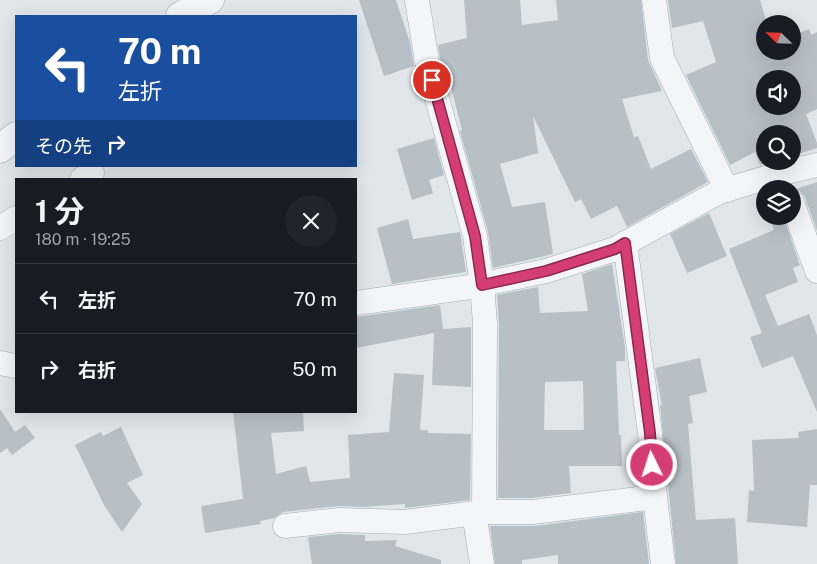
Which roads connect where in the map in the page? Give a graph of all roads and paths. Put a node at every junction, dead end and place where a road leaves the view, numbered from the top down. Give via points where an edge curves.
1 (210, 0) edge
2 (417, 0) edge
3 (654, 0) edge
4 (182, 15) edge
5 (15, 137) edge
6 (0, 149) edge
7 (817, 166) edge
8 (787, 180) edge
9 (756, 186) edge
10 (727, 190) junction
11 (15, 219) edge
12 (800, 225) edge
13 (0, 228) edge
14 (625, 243) junction
15 (817, 271) edge
16 (482, 285) junction
17 (357, 303) edge
18 (0, 363) edge
19 (15, 366) edge
20 (655, 497) junction
21 (479, 512) junction
22 (285, 526) dead end
23 (482, 564) edge
24 (663, 564) edge

1 - 4 street
2 - 16 street via 427,62 475,236
3 - 10 street via 662,58
5 - 6 street
7 - 8 street
9 - 10 street
10 - 14 street
11 - 13 street
12 - 15 street
14 - 16 street via 546,271
14 - 20 street via 650,433
16 - 17 street
16 - 21 street via 485,323
18 - 19 street
20 - 21 street via 533,512
20 - 24 street
21 - 22 street via 405,522 339,520
21 - 23 street

